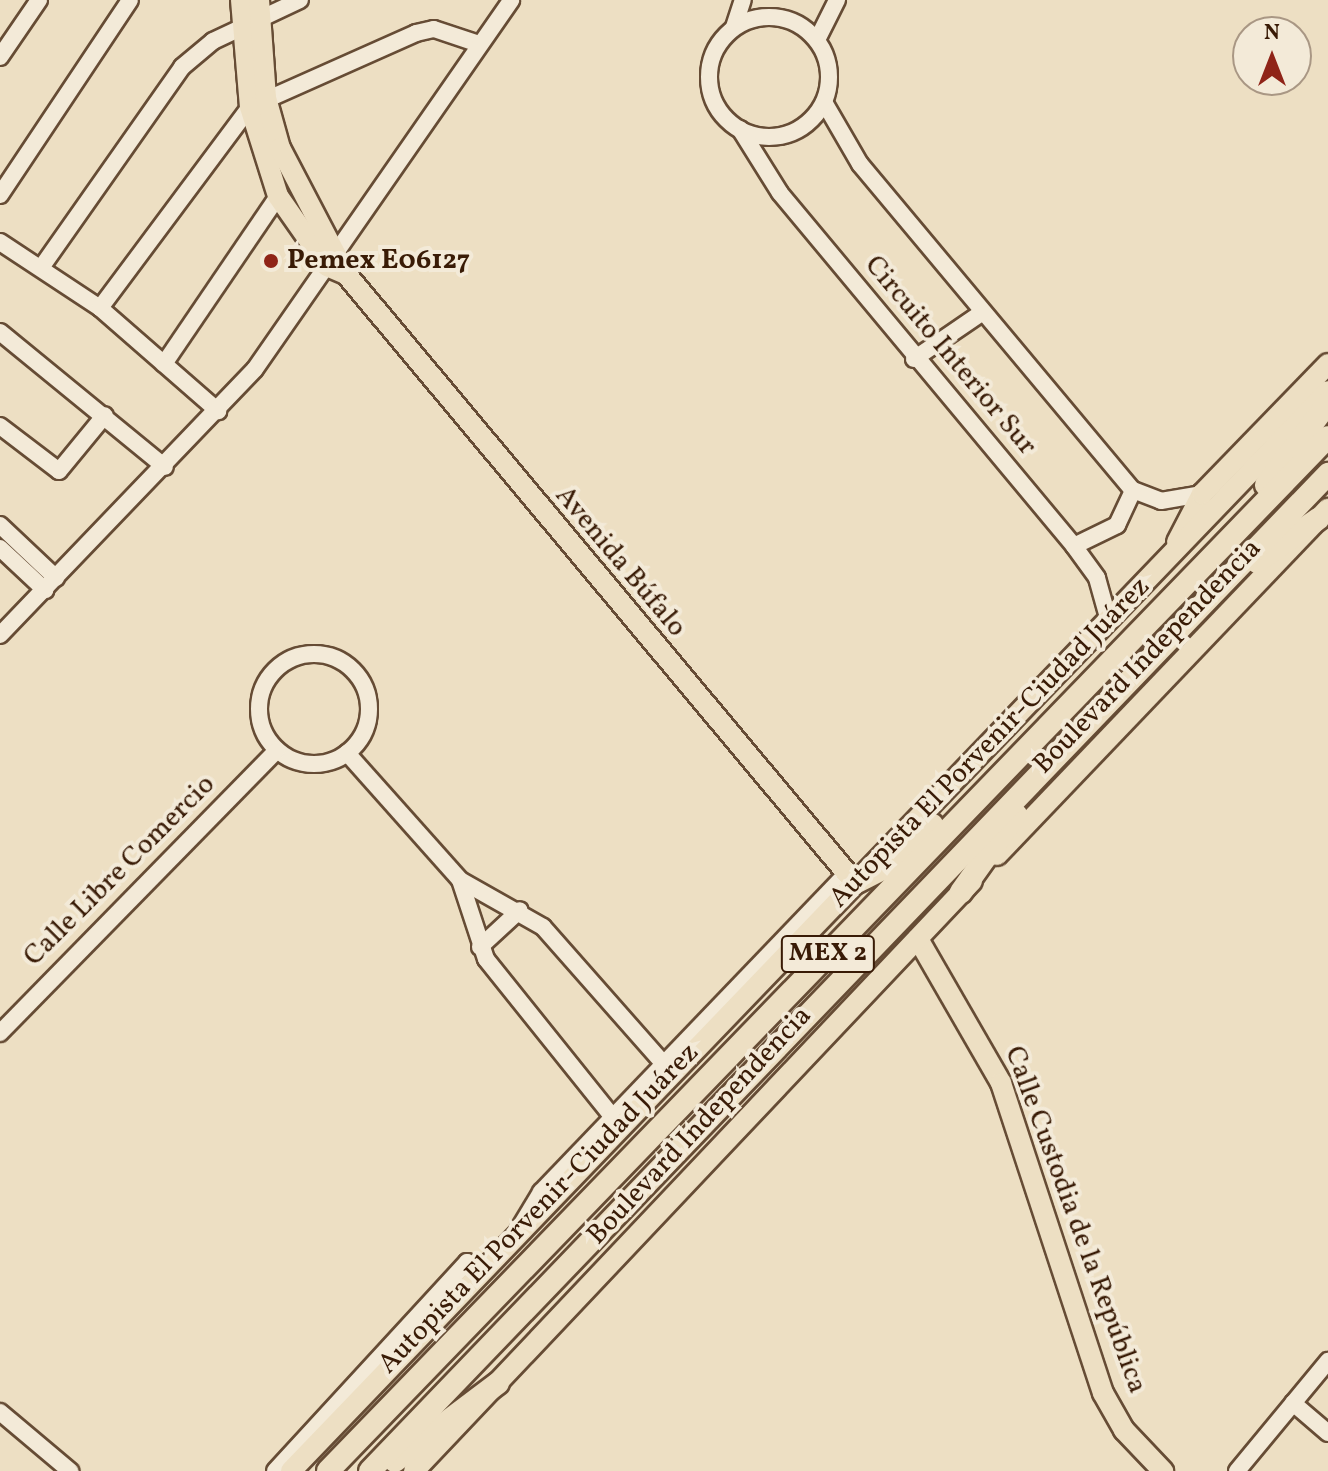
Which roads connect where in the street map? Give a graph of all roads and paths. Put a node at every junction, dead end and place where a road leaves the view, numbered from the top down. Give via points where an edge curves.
1 (39, 0) edge
2 (130, 0) edge
3 (241, 0) edge
4 (300, 0) edge
5 (511, 0) edge
6 (743, 0) edge
7 (837, 0) edge
8 (254, 15) edge
9 (734, 27) junction
10 (817, 40) junction
11 (479, 44) junction
12 (0, 57) edge
13 (258, 102) junction
14 (824, 102) junction
15 (740, 129) junction
16 (0, 195) edge
17 (278, 196) junction
18 (0, 242) edge
19 (337, 263) junction
20 (43, 265) junction
21 (100, 308) junction
22 (980, 314) junction
23 (0, 332) edge
24 (914, 359) junction
25 (164, 364) junction
26 (1328, 364) edge
27 (1328, 391) edge
28 (1328, 403) edge
29 (218, 411) junction
30 (105, 415) junction
31 (0, 426) edge
32 (1328, 437) edge
33 (165, 467) junction
34 (1328, 474) edge
35 (1133, 490) junction
36 (1202, 494) junction
37 (1325, 519) edge
38 (0, 525) edge
39 (1243, 525) junction
40 (1074, 546) junction
41 (0, 548) edge
42 (1172, 555) junction
43 (51, 584) junction
44 (1211, 596) junction
45 (1109, 621) junction
46 (0, 635) edge
47 (277, 750) junction
48 (347, 753) junction
49 (1015, 754) junction
50 (1057, 756) junction
51 (850, 878) junction
52 (460, 880) junction
53 (961, 892) junction
54 (520, 910) junction
55 (918, 939) junction
56 (480, 947) junction
57 (0, 1030) edge
58 (669, 1069) junction
59 (638, 1100) junction
60 (612, 1116) junction
61 (512, 1243) junction
62 (1328, 1361) edge
63 (498, 1383) junction
64 (1293, 1403) junction
65 (0, 1412) edge
66 (1328, 1433) edge
67 (304, 1449) junction
68 (70, 1471) edge
69 (275, 1471) edge
70 (291, 1471) edge
71 (328, 1471) edge
72 (370, 1471) edge
73 (381, 1471) edge
74 (414, 1471) edge
75 (1163, 1471) edge
76 (1237, 1471) edge

1 - 12 street
2 - 16 street
3 - 8 main road
4 - 8 street
5 - 11 street
6 - 9 street
7 - 10 street
8 - 13 main road
8 - 20 street via 182,67
9 - 10 street via 773,17
9 - 15 street via 717,46 710,86 720,111
10 - 14 street via 829,70
11 - 13 street via 434,29 416,33
11 - 19 street
13 - 17 main road
13 - 19 main road via 295,188
13 - 21 street
14 - 15 street via 788,134
14 - 22 street, Circuito Interior Sur via 860,164
15 - 24 street, Circuito Interior Sur via 753,158
17 - 19 main road
17 - 25 street
18 - 20 street
19 - 29 street
19 - 51 main road, Avenida Búfalo
20 - 21 street
21 - 25 street
22 - 24 street
22 - 35 street, Circuito Interior Sur
23 - 30 street
24 - 40 street, Circuito Interior Sur
25 - 29 street
26 - 36 main road
27 - 42 main road, Boulevard Independencia
28 - 39 highway
29 - 33 street
30 - 31 street via 59,471
30 - 33 street
32 - 39 highway, Autopista El Porvenir-Ciudad Juárez / MEX 2
33 - 43 street
34 - 44 highway, MEX 2
35 - 36 street via 1161,501
35 - 40 street via 1117,525
36 - 42 main road
37 - 44 highway
37 - 53 main road, Boulevard Independencia
38 - 43 street
39 - 49 highway, Autopista El Porvenir-Ciudad Juárez / MEX 2
40 - 45 street, Circuito Interior Sur via 1097,578
41 - 43 street
42 - 45 main road, Boulevard Independencia
43 - 46 street
44 - 50 highway, MEX 2
45 - 51 main road, Boulevard Independencia
47 - 48 street via 312,764
47 - 48 street via 259,718 263,690 288,661 317,655 345,664 367,696 367,723
47 - 57 street, Calle Libre Comercio
48 - 52 street
49 - 51 highway via 885,868
49 - 71 highway, Autopista El Porvenir-Ciudad Juárez / MEX 2
50 - 53 highway
50 - 72 highway, MEX 2
51 - 58 main road, Boulevard Independencia
52 - 54 street
52 - 56 street
53 - 55 main road, Boulevard Independencia
54 - 56 street
54 - 58 street via 555,940
55 - 63 main road, Boulevard Independencia
55 - 75 main road, Calle Custodia de la República via 1001,1083 1103,1393 1124,1430
56 - 60 street
58 - 59 main road, Boulevard Independencia
59 - 60 street
59 - 61 main road, Boulevard Independencia
60 - 61 street via 541,1192
61 - 67 main road, Boulevard Independencia via 474,1268
62 - 64 street
63 - 73 highway
63 - 74 main road, Boulevard Independencia
64 - 66 street
64 - 76 street
65 - 68 street
67 - 69 street
67 - 70 main road, Boulevard Independencia

